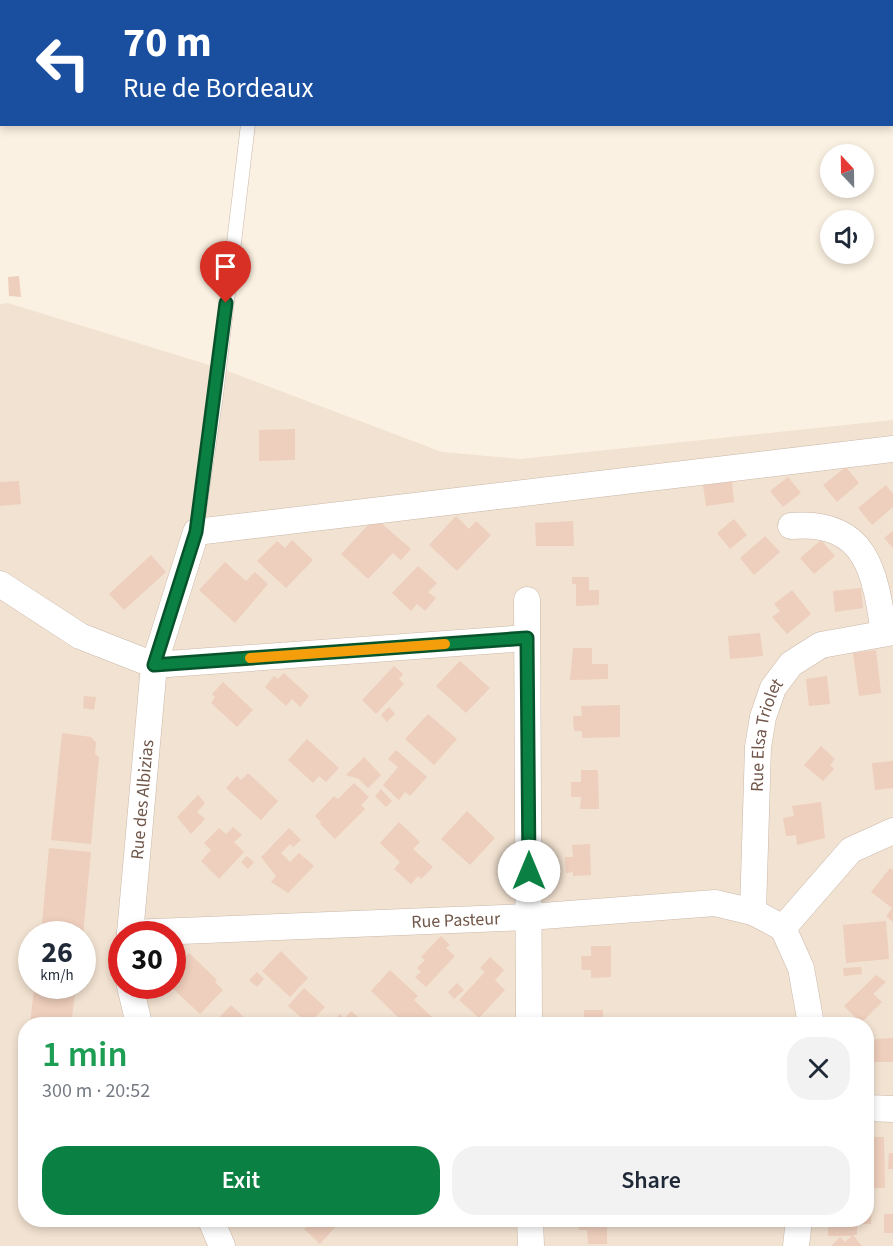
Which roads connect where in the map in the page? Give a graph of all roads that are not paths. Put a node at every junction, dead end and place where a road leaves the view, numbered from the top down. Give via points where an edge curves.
1 (248, 126) edge
2 (893, 449) edge
3 (791, 526) dead end
4 (196, 532) junction
5 (0, 585) edge
6 (527, 600) dead end
7 (888, 632) edge
8 (527, 638) junction
9 (154, 665) junction
10 (893, 831) edge
11 (753, 912) junction
12 (529, 917) junction
13 (131, 921) edge
14 (783, 928) junction
15 (186, 932) edge
16 (133, 999) edge
17 (137, 1017) edge
18 (530, 1017) edge
19 (810, 1017) edge
20 (874, 1108) edge
21 (893, 1109) edge
22 (214, 1227) edge
23 (531, 1227) edge
24 (798, 1227) edge
25 (222, 1246) edge
26 (531, 1246) edge
27 (796, 1246) edge

1 - 4 lane
2 - 4 street
3 - 7 street, Rue Elsa Triolet via 825,526 845,536 859,550 876,582
4 - 9 street, Rue des Albizias
5 - 9 street via 80,636
6 - 8 street
7 - 11 street, Rue Elsa Triolet via 821,645 791,664 773,688 758,747
8 - 9 street
8 - 12 street
9 - 13 street, Rue des Albizias
10 - 14 street via 852,850
11 - 12 street, Rue Pasteur via 715,903
11 - 14 street, Rue Pasteur
12 - 15 street, Rue Pasteur
12 - 18 street
14 - 19 street via 801,968
16 - 17 street
20 - 21 street
22 - 25 street
23 - 26 street
24 - 27 street

